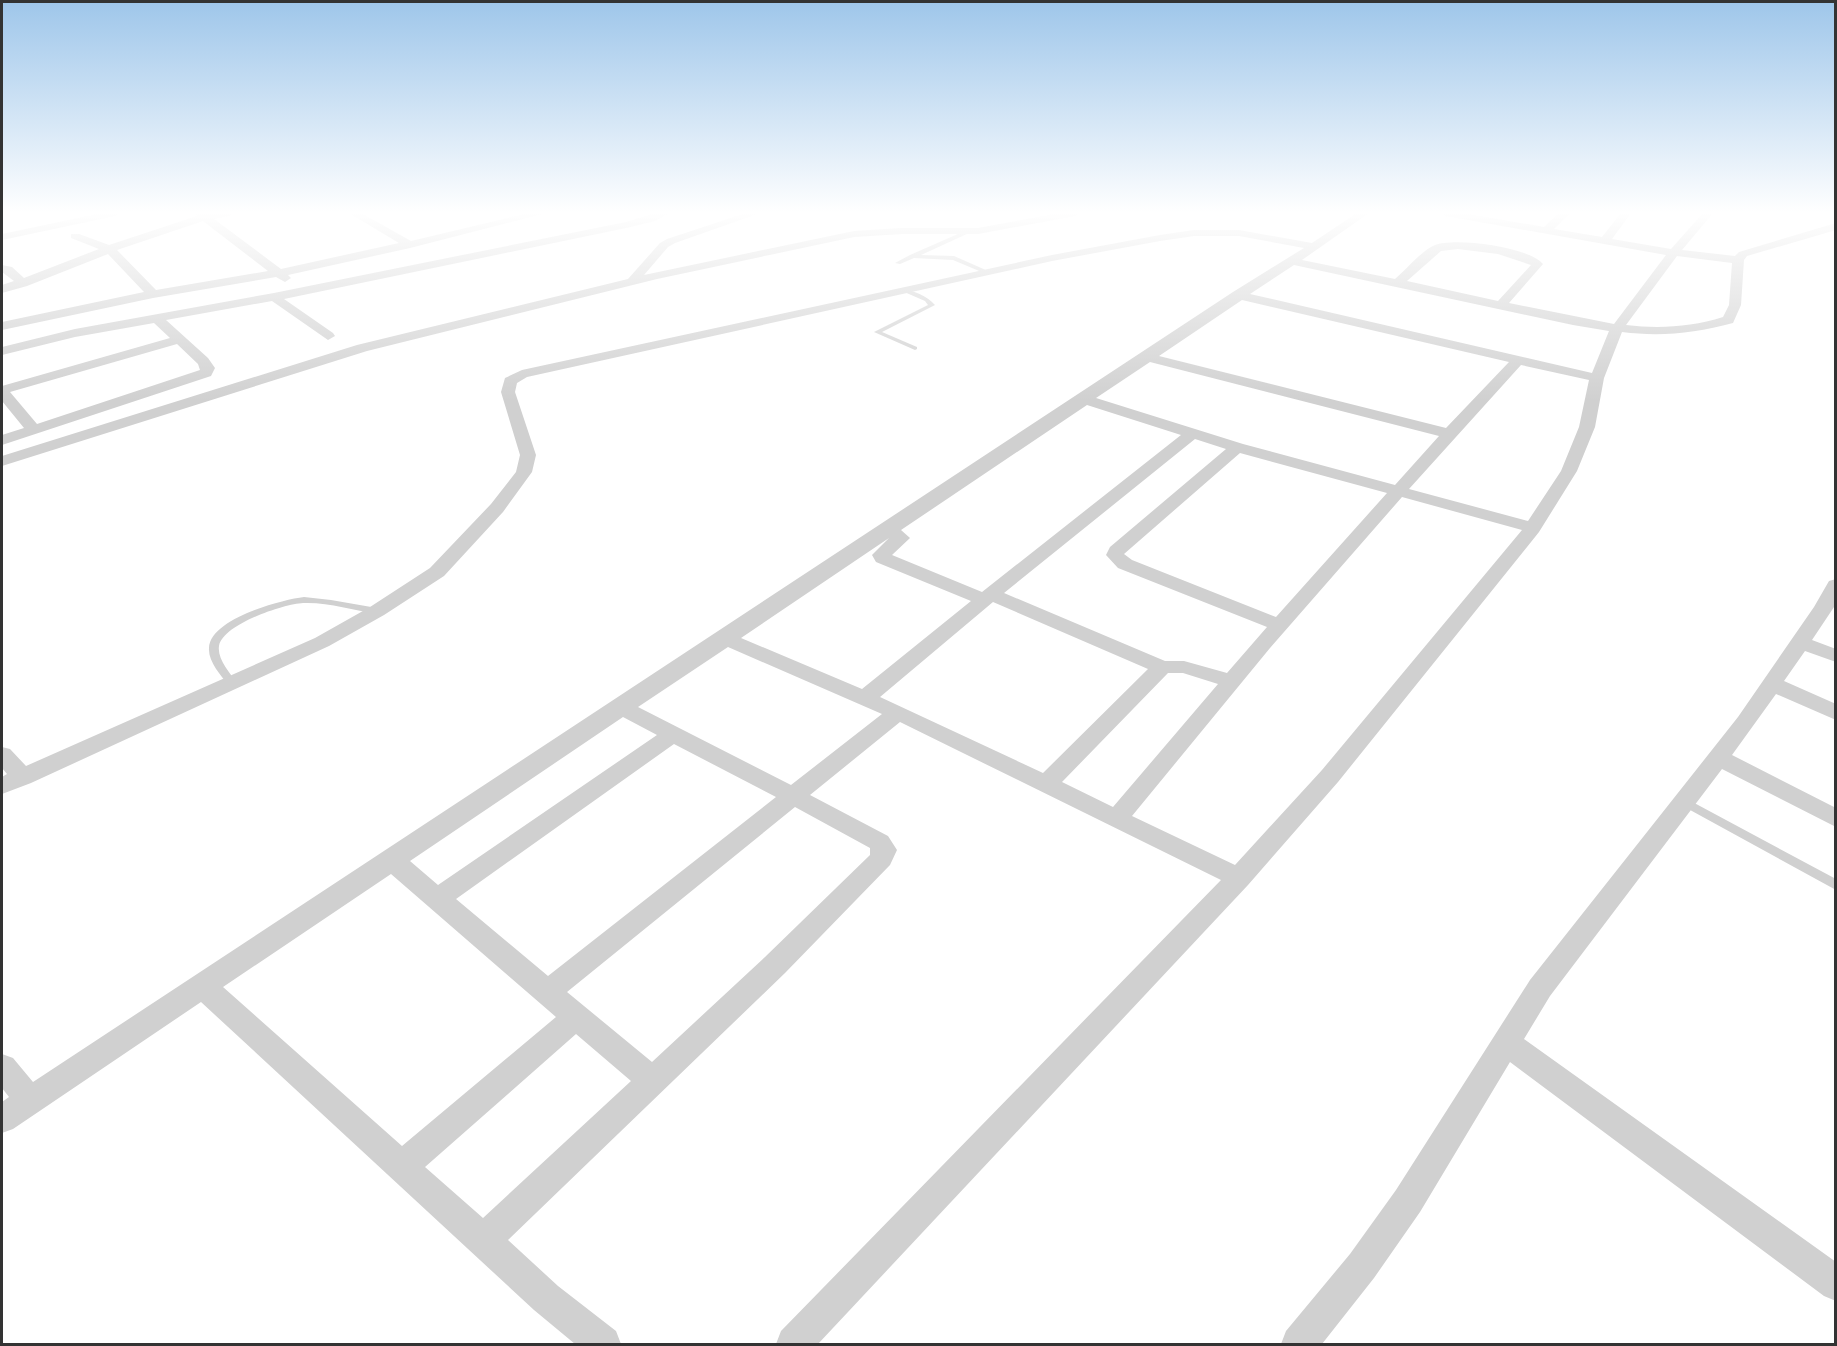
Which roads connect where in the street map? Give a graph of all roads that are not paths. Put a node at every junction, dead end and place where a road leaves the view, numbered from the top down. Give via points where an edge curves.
1 (15, 276) edge
2 (41, 276) edge
3 (135, 276) edge
4 (276, 276) edge
5 (282, 276) edge
6 (366, 276) edge
7 (637, 276) edge
8 (656, 276) edge
9 (970, 276) edge
10 (1267, 276) edge
11 (1363, 276) edge
12 (1406, 276) edge
13 (1528, 276) edge
14 (1655, 276) edge
15 (1737, 276) edge
16 (632, 281) junction
17 (23, 283) junction
18 (1398, 283) junction
19 (298, 289) junction
20 (6, 291) edge
21 (904, 291) junction
22 (153, 294) junction
23 (1237, 295) junction
24 (274, 297) junction
25 (1501, 304) junction
26 (156, 318) junction
27 (2, 326) edge
28 (1617, 328) junction
29 (328, 336) dead end
30 (178, 340) junction
31 (915, 348) dead end
32 (2, 351) edge
33 (1148, 357) junction
34 (1517, 361) junction
35 (1597, 378) junction
36 (2, 391) edge
37 (1083, 399) junction
38 (34, 430) junction
39 (1192, 434) junction
40 (1449, 434) junction
41 (2, 440) edge
42 (1238, 447) junction
43 (2, 461) edge
44 (1398, 492) junction
45 (1533, 528) junction
46 (887, 529) junction
47 (1836, 585) edge
48 (988, 597) junction
49 (377, 611) junction
50 (1280, 625) junction
51 (724, 638) junction
52 (1800, 642) junction
53 (1836, 656) edge
54 (1162, 667) junction
55 (1232, 681) junction
56 (232, 682) junction
57 (1773, 684) junction
58 (865, 698) junction
59 (621, 707) junction
60 (898, 712) junction
61 (1836, 713) edge
62 (673, 734) junction
63 (2, 754) edge
64 (1719, 759) junction
65 (23, 777) junction
66 (1046, 784) junction
67 (2, 786) edge
68 (795, 797) junction
69 (1685, 802) junction
70 (1117, 818) junction
71 (1836, 819) edge
72 (391, 859) junction
73 (1239, 878) junction
74 (1836, 885) edge
75 (437, 899) junction
76 (201, 985) junction
77 (547, 992) junction
78 (576, 1017) junction
79 (1506, 1043) junction
80 (2, 1067) edge
81 (652, 1081) junction
82 (30, 1100) junction
83 (2, 1119) edge
84 (401, 1167) junction
85 (483, 1241) junction
86 (1836, 1284) edge
87 (603, 1344) edge
88 (794, 1344) edge
89 (1299, 1344) edge

1 - 17 street
2 - 17 street
3 - 22 street
4 - 22 street
5 - 19 street
6 - 19 street
7 - 16 street
8 - 16 street
9 - 21 street
10 - 23 street
11 - 18 street
12 - 18 street
13 - 25 street
14 - 28 street
15 - 28 street via 1735,305 1728,320 1685,330
16 - 43 street via 362,348
17 - 20 street
18 - 25 street
19 - 24 street
21 - 31 lane via 932,305 877,332
21 - 49 street via 522,374 510,381 508,392 528,455 524,472 497,508 437,572
22 - 27 street via 29,314
23 - 33 street
23 - 34 street
24 - 26 street
24 - 29 street
25 - 28 street
26 - 30 street
26 - 32 street
28 - 35 street
30 - 36 street
30 - 38 street via 203,361 208,368 206,373
33 - 37 street
33 - 40 street
34 - 35 street
34 - 40 street
35 - 45 street via 1587,427 1569,471
36 - 38 street
37 - 39 street
37 - 46 street
38 - 41 street
39 - 42 street
39 - 48 street
40 - 44 street
42 - 44 street
42 - 50 street via 1115,555 1125,564
44 - 45 street
44 - 50 street
45 - 73 street via 1330,776
46 - 48 street via 901,538 882,558
46 - 51 street
47 - 52 street
48 - 54 street
48 - 58 street
49 - 56 street via 322,642
49 - 56 lane via 303,600 265,609 229,628 214,643 220,665
50 - 55 street
51 - 58 street
51 - 59 street
52 - 53 street
52 - 57 street
54 - 55 street via 1184,667
54 - 66 street
55 - 70 street
56 - 65 street
57 - 61 street
57 - 64 street
58 - 60 street
59 - 62 street
59 - 72 street
60 - 66 street
60 - 68 street
62 - 68 street
62 - 75 street
63 - 65 street
64 - 69 street
64 - 71 street
65 - 67 street
66 - 70 street
68 - 77 street
68 - 81 street via 879,842 884,850 881,859
69 - 74 lane
69 - 79 street via 1540,988
70 - 73 street
72 - 75 street
72 - 76 street
73 - 88 street
75 - 77 street
76 - 82 street
76 - 84 street
77 - 78 street
78 - 81 street
78 - 84 street
79 - 86 street
79 - 89 street via 1408,1201
80 - 82 street
81 - 85 street
82 - 83 street
84 - 85 street
85 - 87 street

